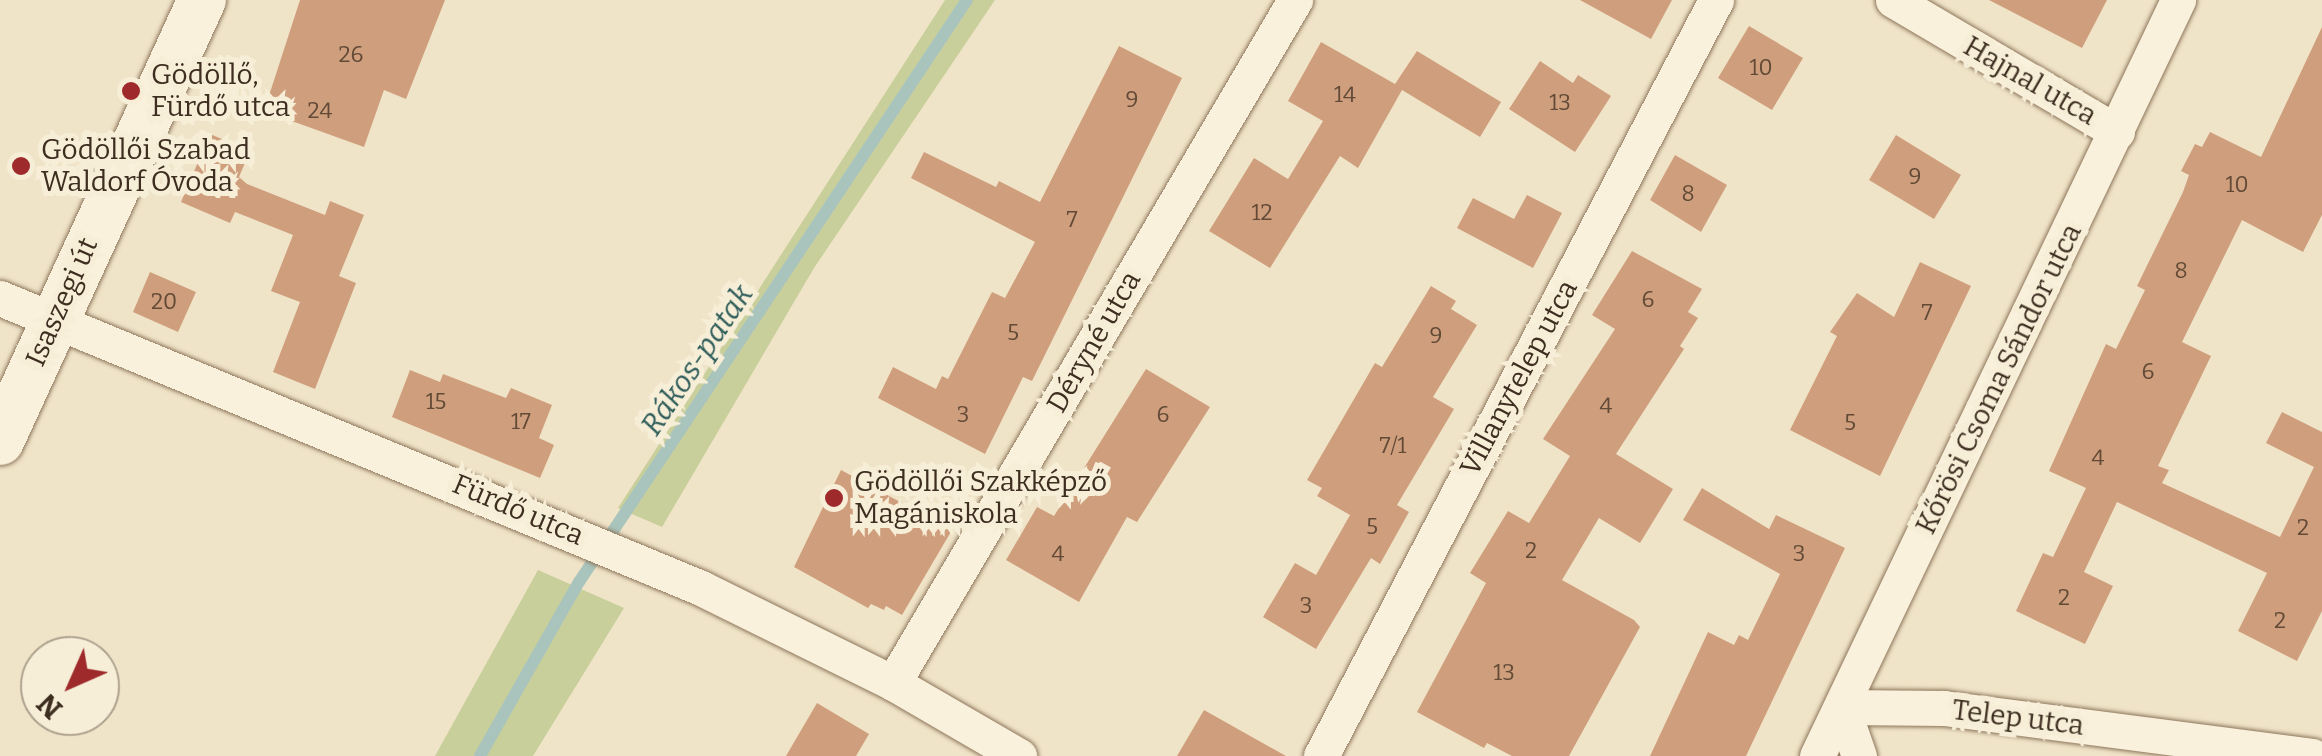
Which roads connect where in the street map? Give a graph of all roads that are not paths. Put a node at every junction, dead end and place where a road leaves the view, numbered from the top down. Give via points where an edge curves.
1 (202, 0) edge
2 (1295, 0) edge
3 (1716, 0) edge
4 (1893, 0) edge
5 (2178, 0) edge
6 (2117, 132) junction
7 (0, 298) edge
8 (53, 320) junction
9 (0, 441) edge
10 (894, 683) junction
11 (1842, 707) junction
12 (1019, 756) edge
13 (1321, 756) edge
14 (1817, 756) edge
15 (1859, 756) edge
16 (2312, 756) edge

1 - 8 main road, Isaszegi út
2 - 10 street, Déryné utca
3 - 13 street, Villanytelep utca
4 - 6 street, Hajnal utca
5 - 6 street, Kőrösi Csoma Sándor utca
6 - 11 street, Kőrösi Csoma Sándor utca
7 - 8 street, Fürdő utca
8 - 9 main road, Isaszegi út
8 - 10 street, Fürdő utca via 629,556
10 - 12 street, Fürdő utca
11 - 14 street, Kőrösi Csoma Sándor utca
11 - 15 street
11 - 16 street, Telep utca via 1944,708

